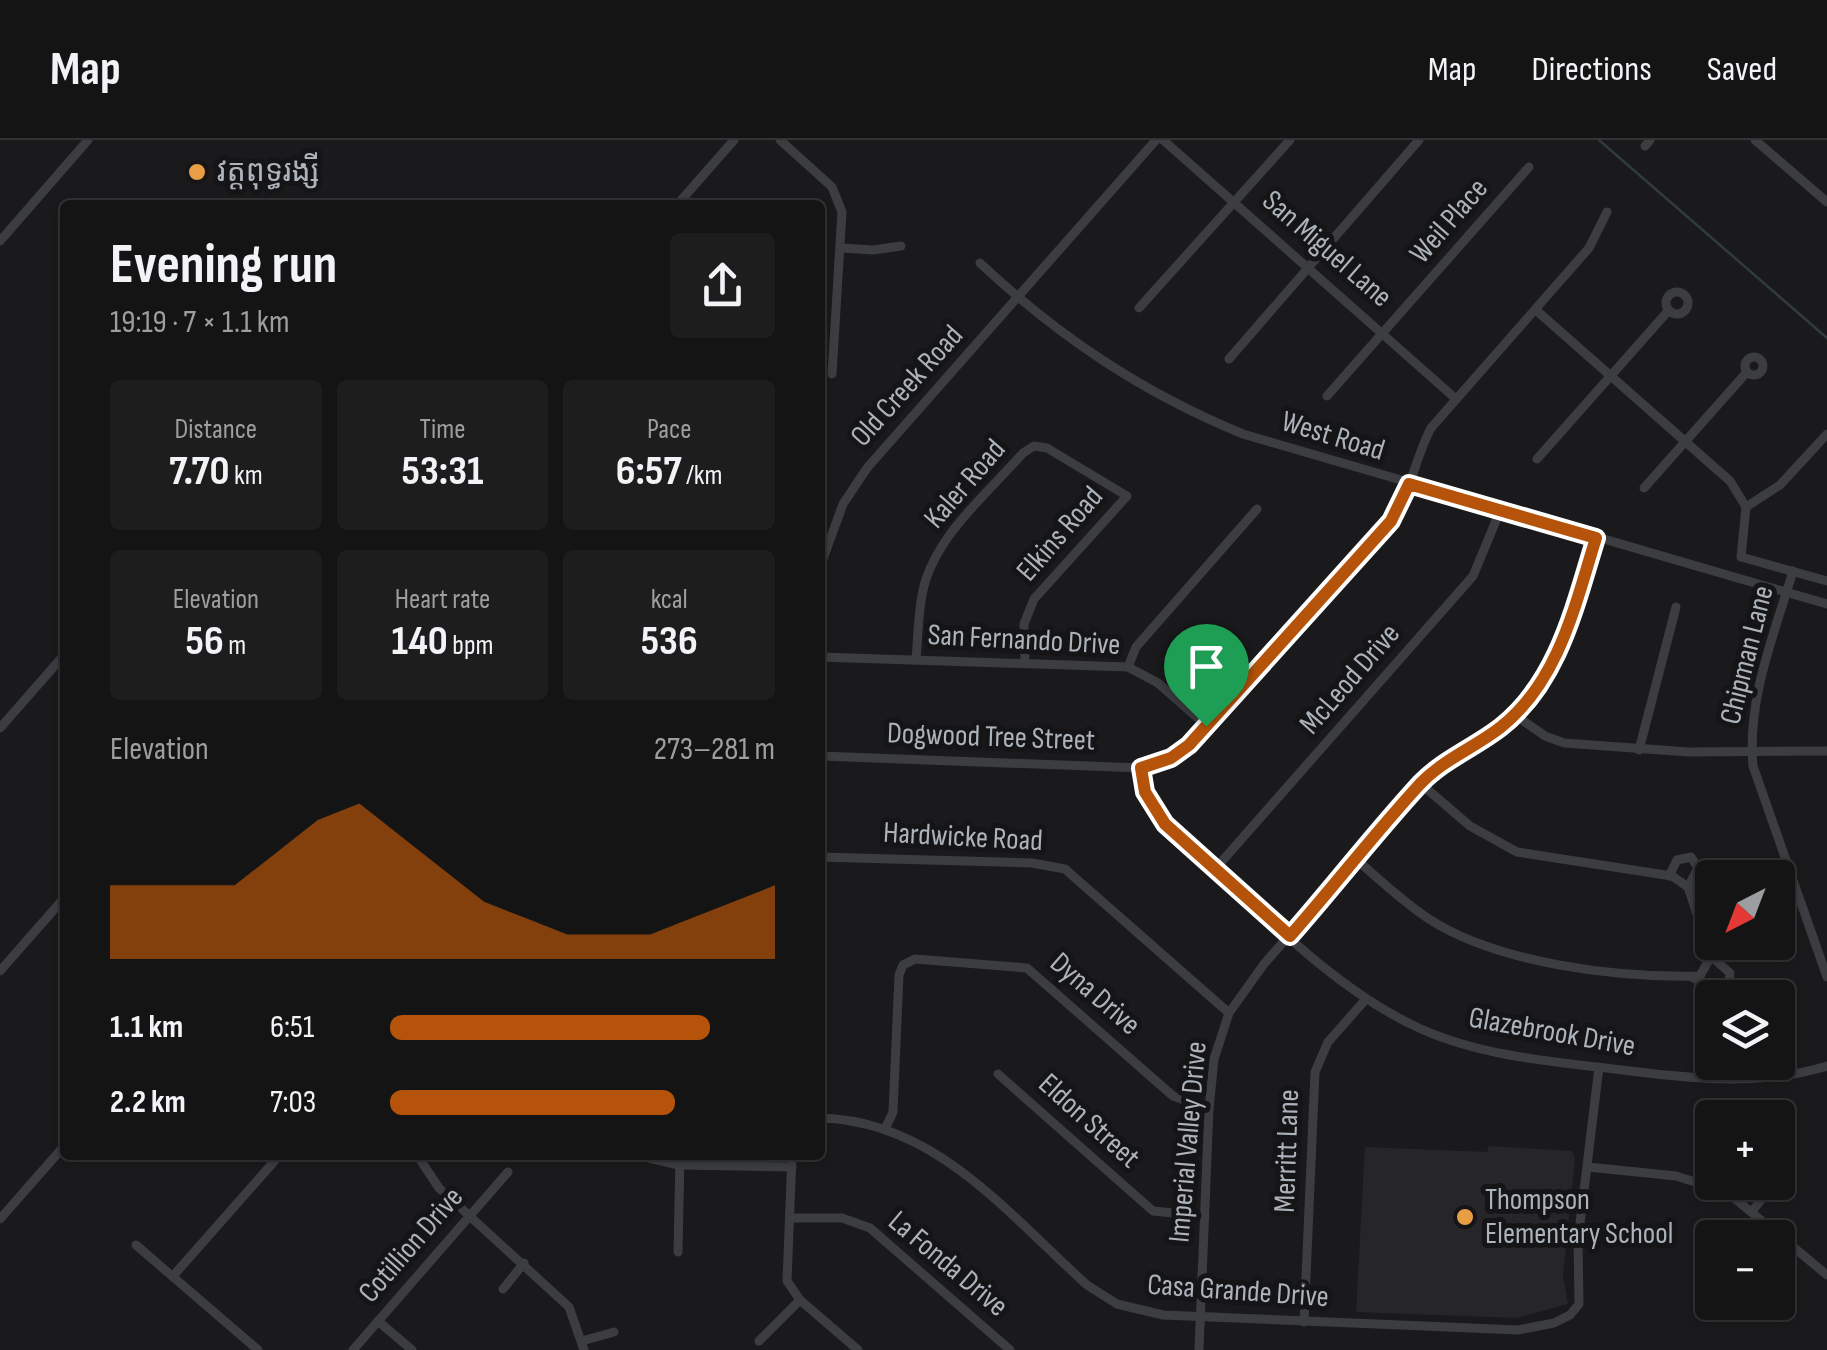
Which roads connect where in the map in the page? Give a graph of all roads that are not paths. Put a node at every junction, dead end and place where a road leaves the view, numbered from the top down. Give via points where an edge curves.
1 (88, 140) edge
2 (734, 140) edge
3 (780, 140) edge
4 (1160, 140) edge
5 (1290, 140) edge
6 (1418, 140) edge
7 (1755, 140) edge
8 (1529, 167) dead end
9 (681, 200) edge
10 (1235, 202) junction
11 (1827, 202) edge
12 (1607, 212) dead end
13 (0, 240) edge
14 (901, 246) dead end
15 (842, 248) junction
16 (980, 263) dead end
17 (1309, 267) junction
18 (1018, 298) junction
19 (1139, 308) dead end
20 (1670, 310) dead end
21 (1537, 311) junction
22 (1384, 333) junction
23 (1229, 358) dead end
24 (1746, 372) dead end
25 (832, 374) dead end
26 (1610, 376) junction
27 (1327, 396) dead end
28 (1456, 399) junction
29 (1827, 434) edge
30 (1686, 441) junction
31 (1536, 459) dead end
32 (1409, 484) junction
33 (1644, 488) dead end
34 (1127, 496) joint
35 (1746, 507) junction
36 (1257, 509) dead end
37 (1500, 511) junction
38 (1596, 538) junction
39 (825, 553) edge
40 (1793, 571) junction
41 (1827, 580) edge
42 (1787, 592) junction
43 (1827, 604) edge
44 (1676, 607) dead end
45 (825, 657) edge
46 (916, 660) junction
47 (60, 661) edge
48 (1026, 664) junction
49 (1128, 668) junction
50 (1515, 715) junction
51 (1206, 726) junction
52 (0, 728) edge
53 (1639, 750) junction
54 (1827, 751) edge
55 (1752, 752) junction
56 (825, 756) edge
57 (1141, 768) junction
58 (1421, 784) junction
59 (825, 857) edge
60 (1357, 860) junction
61 (1216, 868) junction
62 (1669, 876) junction
63 (1688, 887) junction
64 (60, 904) edge
65 (1695, 907) edge
66 (1290, 936) junction
67 (1710, 960) edge
68 (1716, 960) edge
69 (0, 972) edge
70 (1692, 976) junction
71 (1827, 976) edge
72 (1366, 999) junction
73 (1228, 1013) junction
74 (1827, 1066) edge
75 (1599, 1067) junction
76 (998, 1074) dead end
77 (1210, 1109) junction
78 (825, 1119) edge
79 (886, 1127) junction
80 (60, 1151) edge
81 (276, 1160) edge
82 (420, 1160) edge
83 (679, 1160) edge
84 (792, 1160) edge
85 (1588, 1166) junction
86 (792, 1167) junction
87 (508, 1172) dead end
88 (1695, 1181) edge
89 (1739, 1200) edge
90 (1761, 1200) edge
91 (1752, 1211) junction
92 (470, 1216) junction
93 (1204, 1216) junction
94 (0, 1218) edge
95 (790, 1218) junction
96 (136, 1245) dead end
97 (678, 1252) dead end
98 (524, 1263) junction
99 (1827, 1275) edge
100 (173, 1276) junction
101 (503, 1289) dead end
102 (800, 1300) junction
103 (1201, 1317) junction
104 (378, 1321) junction
105 (1304, 1322) junction
106 (614, 1332) dead end
107 (760, 1341) dead end
108 (583, 1345) edge
109 (258, 1350) edge
110 (352, 1350) edge
111 (412, 1350) edge
112 (858, 1350) edge
113 (1010, 1350) edge
114 (1199, 1350) edge

1 - 13 street
2 - 9 street
3 - 15 street via 836,192
4 - 10 street, San Miguel Lane
4 - 18 street, Old Creek Road
5 - 10 street
6 - 17 street
7 - 11 street
8 - 22 street, Weil Place
10 - 17 street, San Miguel Lane
10 - 19 street
12 - 21 street, Dogwood Tree Street via 1600,234
14 - 15 street
15 - 25 street
16 - 18 street, West Road
17 - 22 street, San Miguel Lane
17 - 23 street
18 - 32 street, West Road via 1165,399 1260,440
18 - 39 street, Old Creek Road via 868,468 842,504
20 - 26 street
21 - 26 street
21 - 28 street, Dogwood Tree Street
22 - 27 street, Weil Place
22 - 28 street, San Miguel Lane
24 - 30 street
26 - 30 street
26 - 31 street
28 - 32 street, Dogwood Tree Street via 1419,451
29 - 35 street via 1780,485
30 - 33 street
30 - 35 street via 1730,480
32 - 37 street, West Road
32 - 51 street, Dogwood Tree Street via 1391,521
34 - 46 street, Kaler Road via 1047,448 1023,453 931,565
34 - 48 street, Elkins Road via 1034,599 1024,624
35 - 40 street via 1741,557
36 - 49 street via 1136,647
37 - 38 street, West Road
37 - 61 street, McLeod Drive via 1473,576
38 - 42 street, West Road
38 - 50 street, Imperial Valley Drive via 1556,655
40 - 41 street
40 - 42 street, Chipman Lane
42 - 43 street, West Road
42 - 55 street, Chipman Lane via 1753,714
44 - 53 street
45 - 46 street, San Fernando Drive
46 - 48 street, San Fernando Drive
47 - 52 street
48 - 49 street, San Fernando Drive
49 - 51 street, San Fernando Drive via 1158,682
50 - 53 street via 1564,743
50 - 58 street, Imperial Valley Drive
51 - 57 street, Dogwood Tree Street via 1171,758
53 - 55 street
54 - 55 street
55 - 71 street, Chipman Lane
56 - 57 street, Dogwood Tree Street
57 - 61 street, Glazebrook Drive via 1153,808
58 - 60 street, Imperial Valley Drive
58 - 62 street via 1470,826 1518,852
59 - 73 street, Hardwicke Road via 1065,869
60 - 66 street, Imperial Valley Drive
60 - 70 street via 1431,920 1489,948 1588,968
61 - 66 street, Glazebrook Drive
62 - 63 street
62 - 63 street via 1677,860 1692,857 1698,868
63 - 65 street
64 - 69 street
66 - 72 street, Glazebrook Drive
66 - 73 street, Imperial Valley Drive
67 - 70 street via 1700,976
68 - 70 street via 1730,973 1728,990 1720,995
72 - 75 street, Glazebrook Drive via 1424,1030 1481,1049
72 - 105 street, Merritt Lane via 1328,1042 1315,1072
73 - 77 street, Imperial Valley Drive via 1214,1059
74 - 75 street, Glazebrook Drive via 1737,1080
75 - 85 street
76 - 93 street, Eldon Street via 1153,1211
77 - 79 street, Dyna Drive via 1173,1096 1027,968 915,959 898,974 893,1112
77 - 93 street, Imperial Valley Drive
78 - 79 street, Casa Grande Drive
79 - 103 street, Casa Grande Drive via 938,1153 1100,1295 1135,1309
80 - 94 street
81 - 100 street
82 - 92 street
83 - 86 street
83 - 97 street
84 - 86 street
85 - 88 street
85 - 105 street, Casa Grande Drive via 1578,1240 1579,1304 1570,1315 1518,1330
86 - 95 street
87 - 92 street, Cotillion Drive
89 - 91 street
90 - 91 street
91 - 99 street
92 - 98 street
92 - 104 street, Cotillion Drive
93 - 103 street, Imperial Valley Drive
95 - 102 street via 787,1282
95 - 113 street, La Fonda Drive via 842,1218 870,1228
96 - 100 street
98 - 101 street
98 - 108 street via 569,1307
100 - 109 street
102 - 107 street
102 - 112 street
103 - 105 street, Casa Grande Drive
103 - 114 street, Imperial Valley Drive
104 - 110 street, Cotillion Drive
104 - 111 street
106 - 108 street

